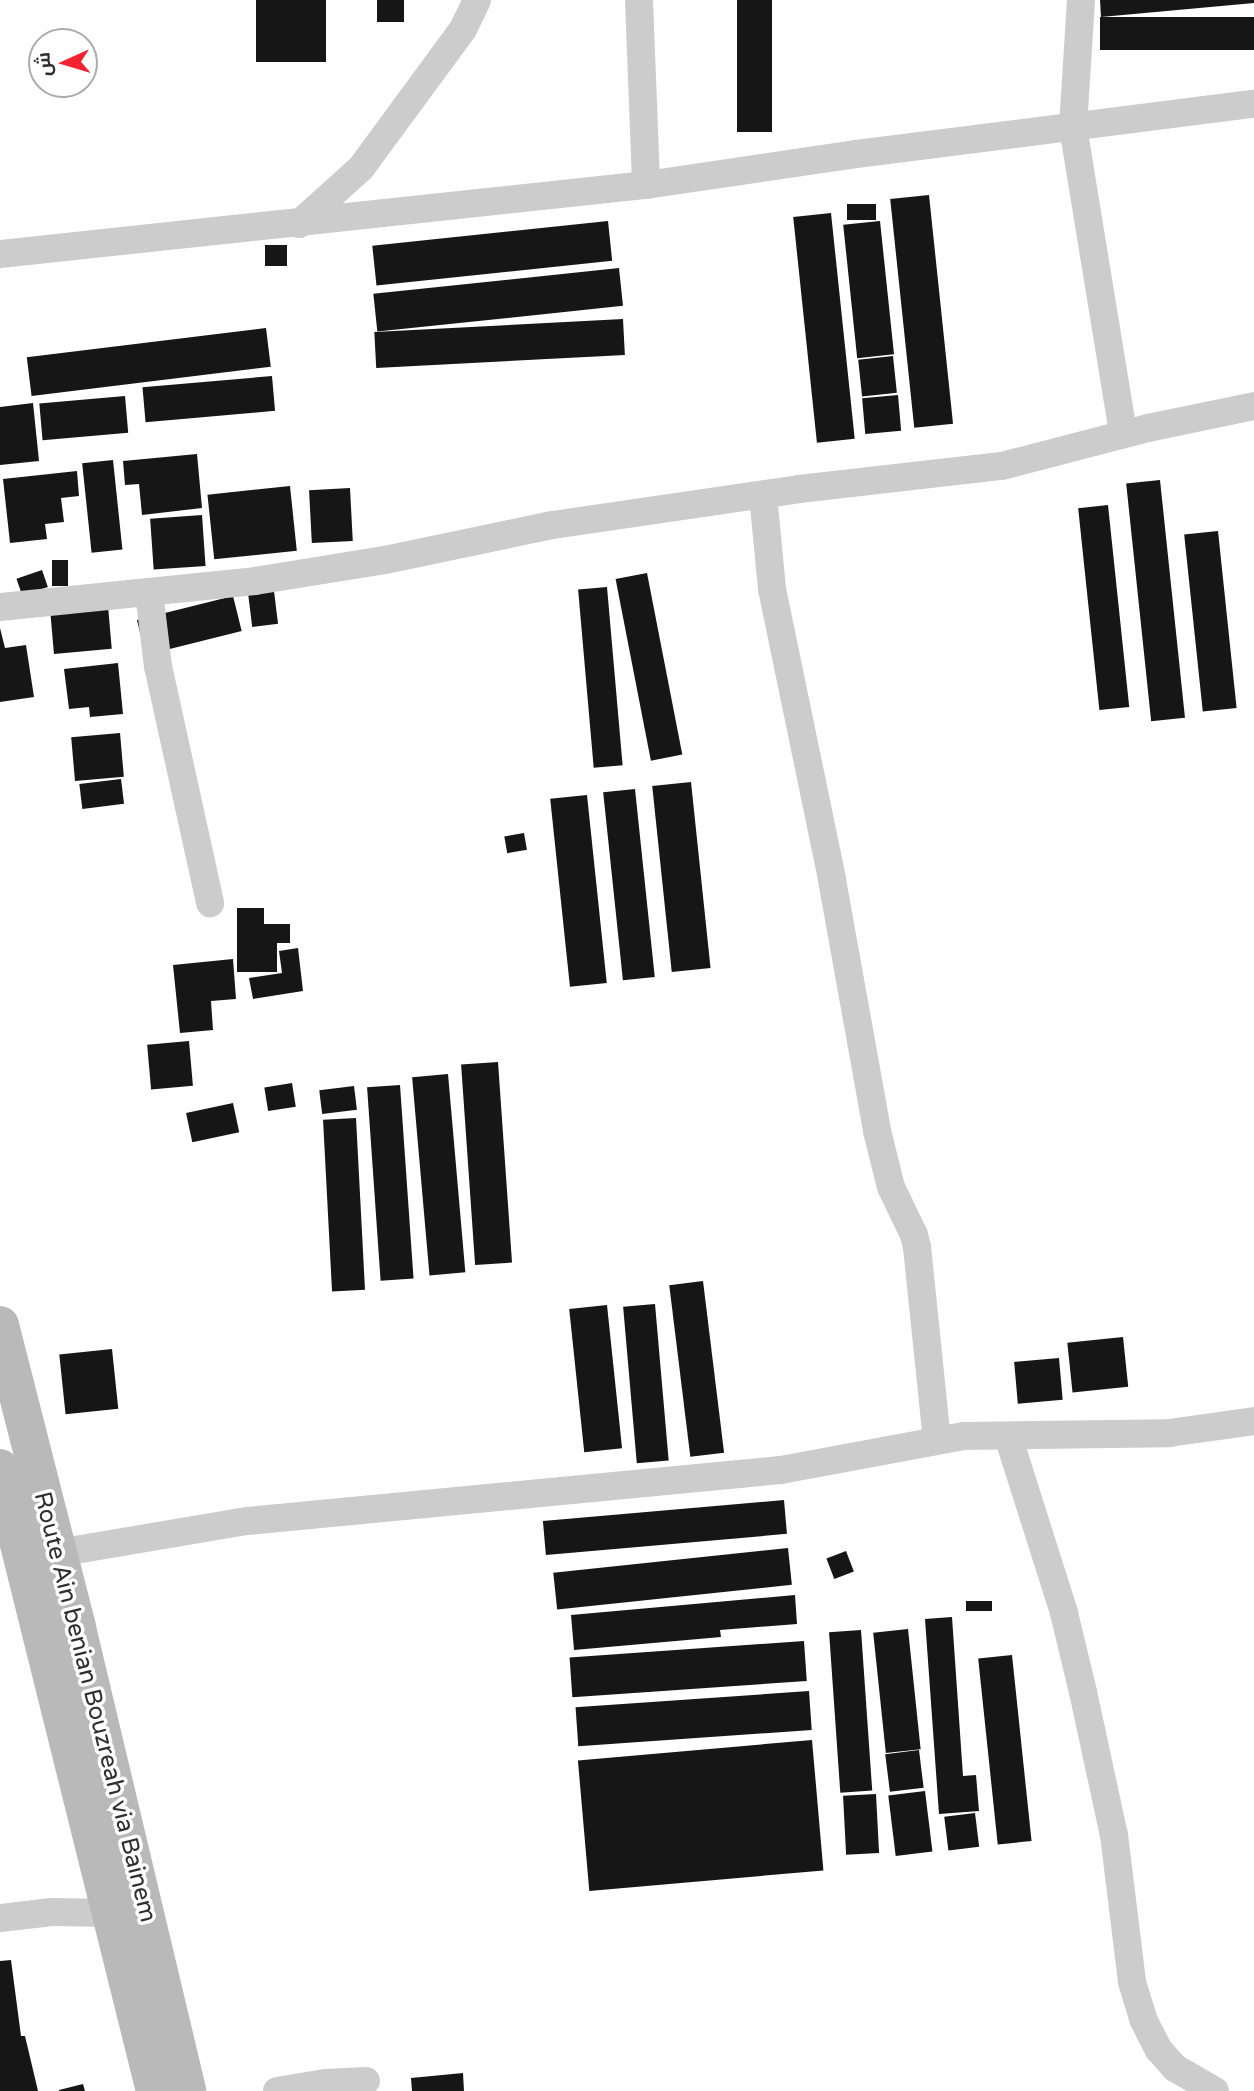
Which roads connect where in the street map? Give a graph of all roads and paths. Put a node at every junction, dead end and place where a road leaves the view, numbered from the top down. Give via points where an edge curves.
1 (477, 0) edge
2 (639, 0) edge
3 (1081, 0) edge
4 (1254, 104) edge
5 (1073, 127) junction
6 (646, 185) junction
7 (299, 223) junction
8 (0, 254) edge
9 (1254, 406) edge
10 (1123, 434) junction
11 (763, 495) junction
12 (149, 592) junction
13 (0, 607) edge
14 (210, 903) dead end
15 (0, 1325) edge
16 (1254, 1421) edge
17 (1008, 1436) junction
18 (937, 1440) junction
19 (0, 1468) edge
20 (41, 1556) junction
21 (111, 1913) junction
22 (0, 1918) edge
23 (366, 2081) dead end
24 (155, 2091) edge
25 (187, 2091) edge
26 (277, 2091) edge
27 (1215, 2091) edge

1 - 7 street via 463,29 361,168
2 - 6 street
3 - 5 street
4 - 5 street
5 - 6 street
5 - 10 street
6 - 7 street
7 - 8 street
9 - 10 street
10 - 11 street via 1002,466
11 - 12 street via 553,525 385,560
11 - 18 street via 774,600 832,880 877,1131 891,1187 915,1235
12 - 13 street
12 - 14 street via 158,666
15 - 20 main road, Route Ain benian Bouzreah via Bainem
16 - 17 street via 1169,1433
17 - 18 street
17 - 27 street via 1064,1613 1083,1692 1114,1835 1132,1982 1143,2019 1159,2050 1175,2068
18 - 20 street via 782,1470 248,1521
19 - 20 main road, Route Ain benian Bouzreah via Bainem
20 - 21 main road, Route Ain benian Bouzreah via Bainem
20 - 25 main road, Route Ain benian Bouzreah via Bainem
21 - 22 street via 52,1912
21 - 24 main road, Route Ain benian Bouzreah via Bainem
23 - 26 street

